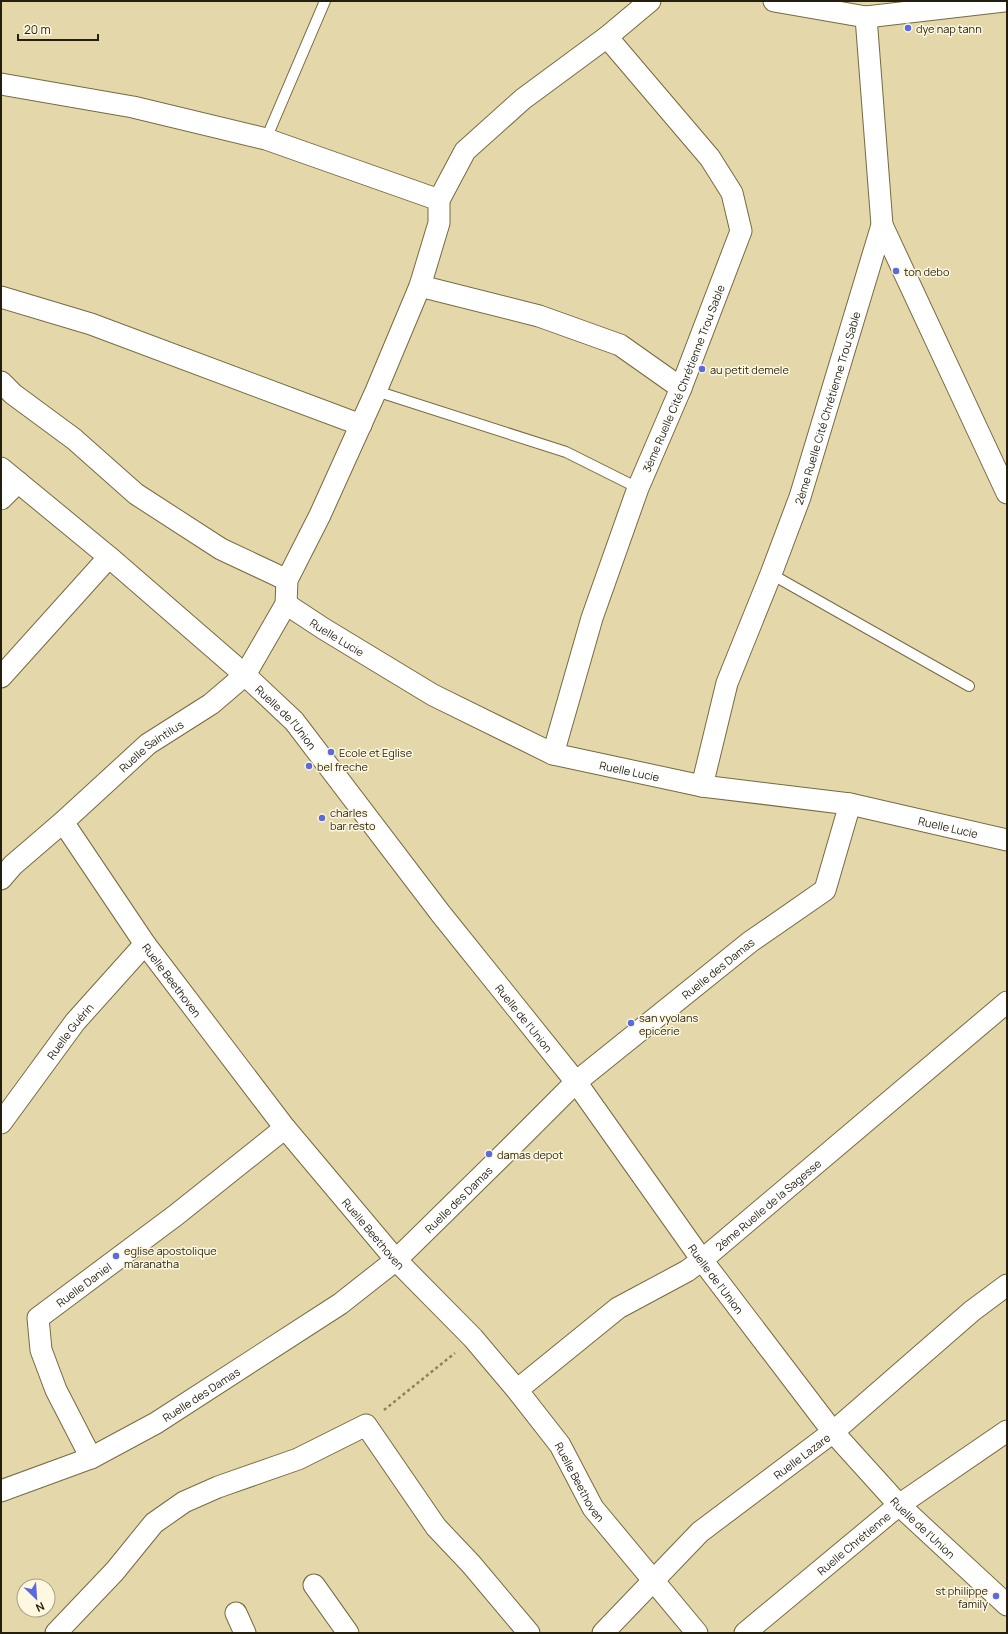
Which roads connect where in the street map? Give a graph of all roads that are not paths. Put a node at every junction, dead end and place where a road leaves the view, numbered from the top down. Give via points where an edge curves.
1 (325, 1) edge
2 (650, 1) edge
3 (774, 1) edge
4 (1004, 1) edge
5 (866, 17) junction
6 (607, 38) junction
7 (1, 84) edge
8 (266, 139) junction
9 (439, 200) junction
10 (882, 225) junction
11 (420, 286) junction
12 (1, 297) edge
13 (1, 382) edge
14 (682, 388) junction
15 (376, 391) junction
16 (361, 425) junction
17 (1, 468) edge
18 (18, 482) junction
19 (638, 488) junction
20 (1007, 493) edge
21 (1, 499) edge
22 (109, 556) junction
23 (771, 574) junction
24 (287, 580) junction
25 (286, 604) junction
26 (245, 675) junction
27 (1, 677) edge
28 (969, 686) dead end
29 (553, 754) junction
30 (702, 786) junction
31 (850, 804) junction
32 (63, 822) junction
33 (1007, 840) edge
34 (1, 879) edge
35 (145, 944) junction
36 (1007, 1002) edge
37 (576, 1082) junction
38 (1, 1122) edge
39 (285, 1128) junction
40 (396, 1260) junction
41 (702, 1260) junction
42 (1007, 1285) edge
43 (517, 1390) junction
44 (1007, 1431) edge
45 (833, 1432) junction
46 (91, 1458) junction
47 (1, 1490) edge
48 (899, 1506) junction
49 (652, 1581) junction
50 (314, 1585) dead end
51 (1007, 1605) edge
52 (236, 1613) dead end
53 (56, 1633) edge
54 (245, 1633) edge
55 (348, 1633) edge
56 (529, 1633) edge
57 (603, 1633) edge
58 (697, 1633) edge
59 (745, 1633) edge

1 - 8 lane
2 - 6 street
3 - 5 street
4 - 5 street
5 - 10 street, 2ème Ruelle Cité Chrétienne Trou Sable
6 - 9 street via 523,99 465,151
6 - 14 street, 3ème Ruelle Cité Chrétienne Trou Sable via 710,158 732,193 741,231
7 - 8 street via 133,107
8 - 9 street
9 - 11 street via 439,223
10 - 20 street
10 - 23 street, 2ème Ruelle Cité Chrétienne Trou Sable via 800,497
11 - 14 street via 539,316 620,345
11 - 15 street
12 - 16 street via 91,324
13 - 24 street via 13,394 74,439 136,494 221,549
14 - 19 street, 3ème Ruelle Cité Chrétienne Trou Sable
15 - 16 street
15 - 19 lane via 566,452
16 - 24 street
17 - 18 street, Ruelle de l'Union
18 - 21 street
18 - 22 street, Ruelle de l'Union
19 - 29 street, 3ème Ruelle Cité Chrétienne Trou Sable via 592,618
22 - 26 street, Ruelle de l'Union
22 - 27 street
23 - 28 lane
23 - 30 street, 2ème Ruelle Cité Chrétienne Trou Sable via 727,683
24 - 25 street
25 - 26 street, Ruelle Saintilus
25 - 29 street, Ruelle Lucie via 433,695
26 - 32 street, Ruelle Saintilus via 210,704 148,744
26 - 37 street, Ruelle de l'Union via 294,721 440,914
29 - 30 street, Ruelle Lucie
30 - 31 street, Ruelle Lucie
31 - 33 street, Ruelle Lucie
31 - 37 street, Ruelle des Damas via 826,890 750,942
32 - 34 street, Ruelle Saintilus via 13,865
32 - 35 street, Ruelle Beethoven
35 - 38 street, Ruelle Guérin via 75,1022
35 - 39 street, Ruelle Beethoven
36 - 41 street, 2ème Ruelle de la Sagesse
37 - 40 street, Ruelle des Damas
37 - 41 street, Ruelle de l'Union
39 - 40 street, Ruelle Beethoven
39 - 46 street, Ruelle Daniel via 176,1215 38,1318 41,1350 56,1390
40 - 43 street, Ruelle Beethoven via 473,1338
40 - 46 street, Ruelle des Damas via 340,1304 156,1423
41 - 43 street, 2ème Ruelle de la Sagesse via 687,1271 618,1308
41 - 45 street, Ruelle de l'Union
42 - 45 street, Ruelle Lazare via 972,1311
43 - 49 street, Ruelle Beethoven via 560,1445 593,1508
44 - 48 street, Ruelle Chrétienne
45 - 48 street, Ruelle de l'Union
45 - 49 street, Ruelle Lazare via 700,1532
46 - 47 street, Ruelle des Damas
48 - 51 street, Ruelle de l'Union
48 - 59 street, Ruelle Chrétienne
49 - 57 street, Ruelle Lazare
49 - 58 street, Ruelle Beethoven
50 - 55 street
52 - 54 street
53 - 56 street via 115,1571 154,1523 184,1502 218,1487 298,1459 366,1425 436,1527

